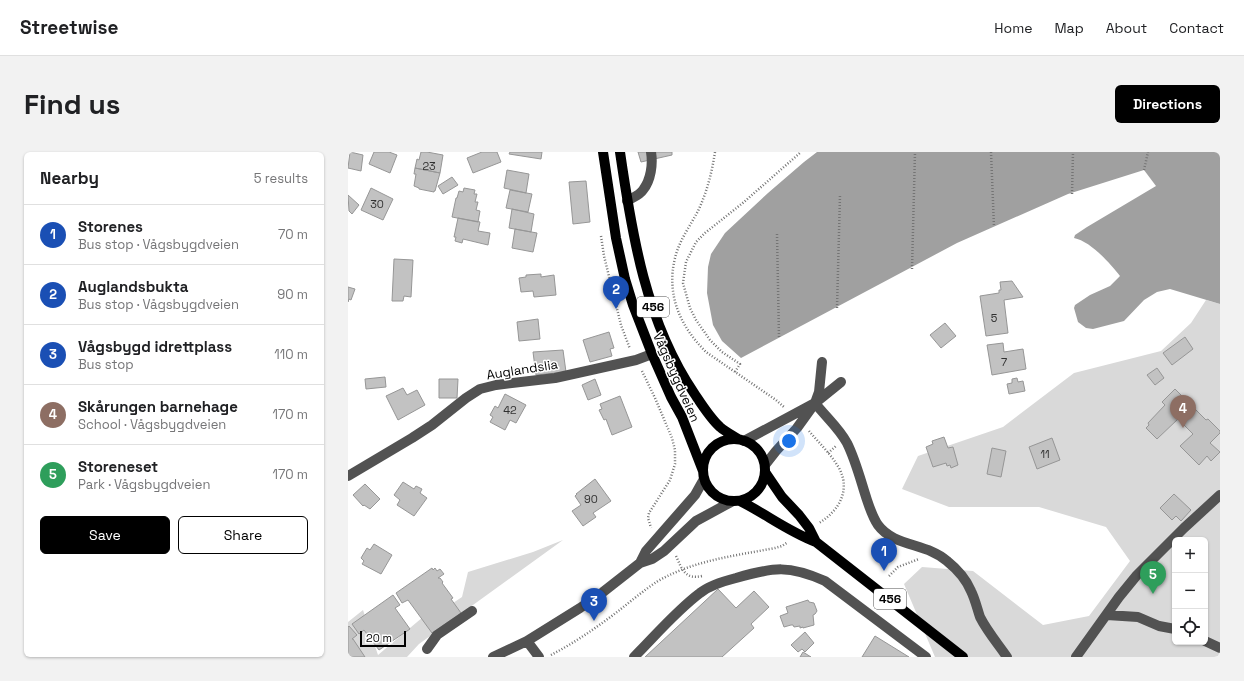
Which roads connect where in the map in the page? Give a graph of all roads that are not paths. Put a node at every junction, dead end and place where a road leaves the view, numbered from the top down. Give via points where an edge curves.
1 (603, 152) edge
2 (620, 152) edge
3 (651, 152) edge
4 (627, 201) junction
5 (652, 354) junction
6 (822, 362) dead end
7 (841, 382) dead end
8 (814, 403) junction
9 (741, 440) junction
10 (765, 469) junction
11 (703, 475) junction
12 (348, 476) edge
13 (1220, 495) edge
14 (735, 501) junction
15 (816, 542) junction
16 (640, 563) junction
17 (472, 611) dead end
18 (1107, 615) junction
19 (1172, 628) edge
20 (527, 641) junction
21 (1208, 642) edge
22 (1220, 648) edge
23 (427, 649) dead end
24 (493, 657) edge
25 (539, 657) edge
26 (634, 657) edge
27 (926, 657) edge
28 (963, 657) edge
29 (1007, 657) edge
30 (1076, 657) edge

1 - 5 main road, Vågsbygdveien / 456 via 625,279
2 - 4 main road, Vågsbygdveien / 456
3 - 4 street via 650,177 643,191
4 - 9 main road, Vågsbygdveien / 456 via 647,289 675,359 701,404 720,426
5 - 11 main road, Vågsbygdveien / 456 via 682,417
5 - 12 street, Auglandslia via 555,378 480,389 432,425
6 - 8 street via 819,392
7 - 8 street
8 - 9 street
8 - 10 street
8 - 29 street via 846,443 878,526 895,539 925,548 945,559 971,591 980,617
9 - 10 main road, 456 via 749,443 760,453
9 - 11 main road via 730,440 715,445 706,457
10 - 14 main road via 764,479 755,494
10 - 15 main road, 456 via 782,497 809,528
11 - 14 main road, 456 via 710,491 716,496
11 - 16 street via 695,495 646,551
13 - 18 street via 1137,576
14 - 15 main road, 456 via 758,510 802,537
14 - 16 street via 696,521 664,551
15 - 28 main road, 456
16 - 20 street via 580,608
17 - 23 street via 437,636
18 - 19 street via 1138,617
18 - 30 street
20 - 24 street
20 - 25 street
21 - 22 street
26 - 27 street via 701,592 734,578 778,569 808,573 825,581

